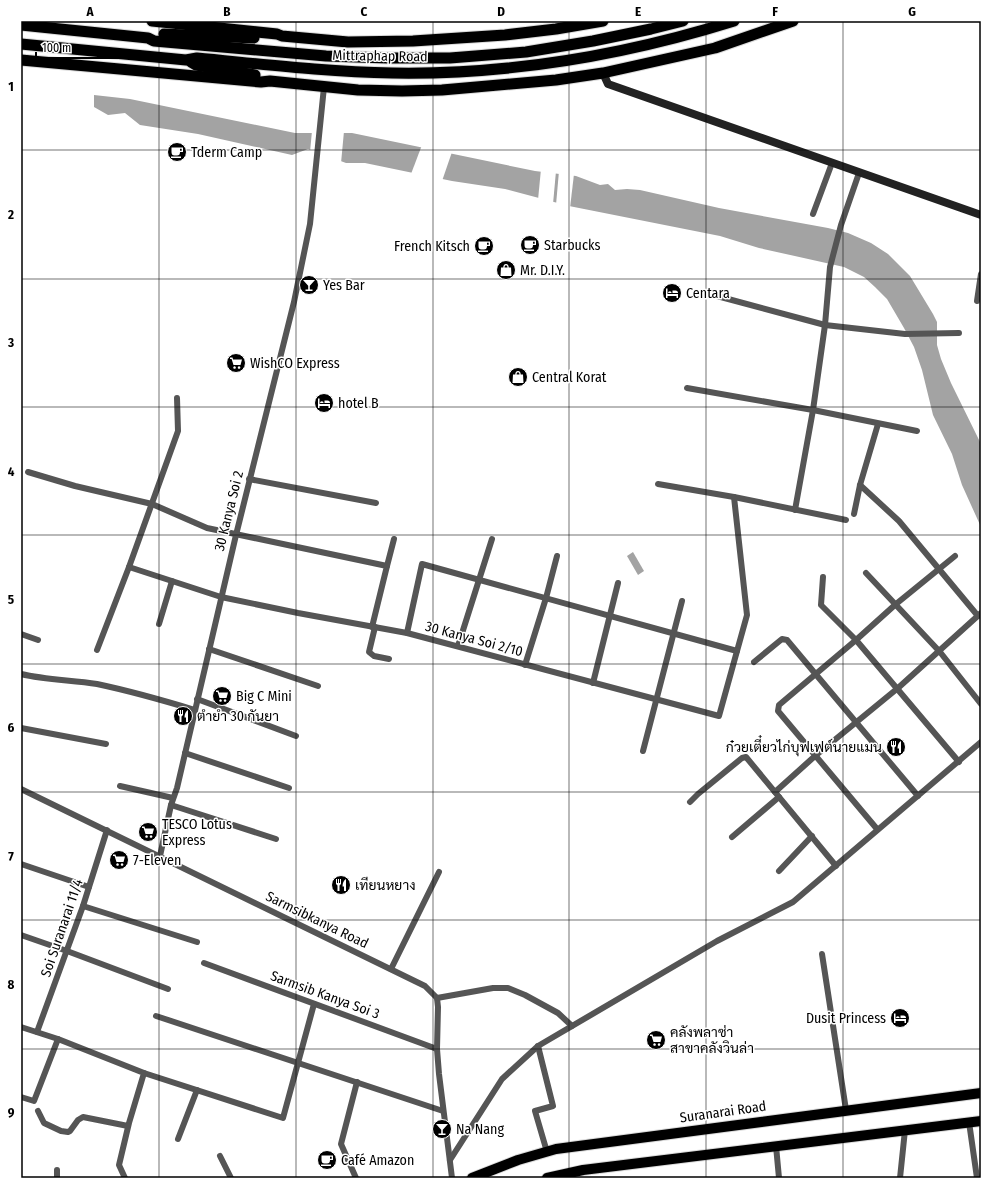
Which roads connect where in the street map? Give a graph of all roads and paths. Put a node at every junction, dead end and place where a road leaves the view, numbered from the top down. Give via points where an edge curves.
1 (152, 21) edge
2 (603, 21) edge
3 (684, 21) edge
4 (734, 21) edge
5 (793, 21) edge
6 (21, 25) edge
7 (282, 36) junction
8 (148, 38) junction
9 (21, 44) edge
10 (21, 60) edge
11 (186, 60) junction
12 (603, 74) junction
13 (270, 81) junction
14 (324, 87) junction
15 (832, 163) junction
16 (859, 174) junction
17 (813, 214) dead end
18 (981, 215) edge
19 (981, 274) edge
20 (718, 296) dead end
21 (977, 301) dead end
22 (825, 325) junction
23 (959, 333) dead end
24 (687, 388) dead end
25 (177, 398) dead end
26 (813, 410) junction
27 (878, 424) junction
28 (917, 431) dead end
29 (28, 472) dead end
30 (250, 480) junction
31 (658, 484) dead end
32 (860, 485) junction
33 (734, 497) junction
34 (376, 503) dead end
35 (152, 504) junction
36 (795, 510) junction
37 (854, 514) dead end
38 (846, 520) dead end
39 (236, 535) junction
40 (492, 538) dead end
41 (394, 540) dead end
42 (557, 556) dead end
43 (955, 556) dead end
44 (387, 566) junction
45 (129, 567) junction
46 (939, 569) junction
47 (866, 573) dead end
48 (823, 578) dead end
49 (480, 580) junction
50 (172, 581) junction
51 (618, 583) dead end
52 (221, 597) junction
53 (546, 598) junction
54 (682, 602) dead end
55 (896, 604) junction
56 (979, 615) edge
57 (610, 616) junction
58 (159, 624) dead end
59 (374, 627) junction
60 (407, 633) junction
61 (674, 633) junction
62 (21, 634) edge
63 (38, 640) dead end
64 (856, 640) junction
65 (458, 646) junction
66 (209, 649) junction
67 (96, 650) dead end
68 (737, 651) junction
69 (940, 652) junction
70 (389, 659) dead end
71 (754, 662) dead end
72 (525, 665) junction
73 (21, 674) edge
74 (816, 674) junction
75 (592, 683) junction
76 (318, 686) dead end
77 (898, 688) junction
78 (197, 700) junction
79 (656, 700) junction
80 (981, 704) edge
81 (195, 710) junction
82 (857, 722) junction
83 (21, 728) edge
84 (296, 736) dead end
85 (981, 742) edge
86 (106, 744) dead end
87 (643, 751) dead end
88 (185, 753) junction
89 (815, 756) junction
90 (959, 762) junction
91 (120, 786) dead end
92 (289, 788) dead end
93 (21, 789) edge
94 (777, 795) junction
95 (918, 796) junction
96 (173, 798) junction
97 (690, 802) dead end
98 (171, 805) junction
99 (877, 829) junction
100 (107, 830) junction
101 (812, 836) junction
102 (732, 837) dead end
103 (276, 839) dead end
104 (160, 856) junction
105 (21, 864) edge
106 (836, 866) junction
107 (779, 871) dead end
108 (438, 872) dead end
109 (89, 887) junction
110 (83, 906) junction
111 (21, 935) edge
112 (197, 942) dead end
113 (67, 951) junction
114 (822, 954) dead end
115 (204, 963) dead end
116 (391, 969) junction
117 (168, 989) dead end
118 (437, 998) junction
119 (314, 1004) junction
120 (156, 1016) dead end
121 (572, 1026) junction
122 (21, 1027) edge
123 (37, 1032) junction
124 (58, 1039) junction
125 (538, 1046) junction
126 (437, 1049) junction
127 (299, 1063) junction
128 (144, 1073) junction
129 (357, 1082) junction
130 (197, 1090) junction
131 (981, 1093) edge
132 (21, 1097) edge
133 (846, 1110) junction
134 (38, 1111) dead end
135 (443, 1111) junction
136 (981, 1121) edge
137 (969, 1122) junction
138 (128, 1126) junction
139 (905, 1130) junction
140 (178, 1139) dead end
141 (776, 1146) junction
142 (547, 1152) junction
143 (981, 1153) edge
144 (973, 1154) junction
145 (220, 1156) dead end
146 (450, 1160) junction
147 (57, 1170) dead end
148 (58, 1178) edge
149 (125, 1178) edge
150 (231, 1178) edge
151 (356, 1178) edge
152 (452, 1178) edge
153 (472, 1178) edge
154 (547, 1178) edge
155 (780, 1178) edge
156 (900, 1178) edge
157 (977, 1178) edge

1 - 7 highway
2 - 7 highway via 505,35 419,41 348,42
3 - 8 highway, Mittraphap Road via 593,41 526,52 450,58 326,56 154,41
4 - 11 highway, Mittraphap Road via 661,42 528,66 392,73 324,70 196,58
5 - 12 highway via 715,48
6 - 8 highway, Mittraphap Road
7 - 8 highway via 276,39 156,34
9 - 11 highway, Mittraphap Road
10 - 13 highway
11 - 13 highway via 196,65 262,77
12 - 14 highway via 534,83 442,90 358,90
12 - 15 street via 608,84
13 - 14 highway
14 - 30 street, 30 Kanya Soi 2 via 310,224 294,302
15 - 16 street
15 - 17 street
16 - 18 street
16 - 22 street via 841,225 830,267
19 - 21 street
20 - 22 street
22 - 23 street via 905,334
22 - 26 street
24 - 26 street
25 - 35 street via 178,431
26 - 27 street
26 - 36 street
27 - 28 street
27 - 32 street
29 - 35 street
30 - 34 street
30 - 39 street, 30 Kanya Soi 2
31 - 33 street
32 - 37 street
32 - 46 street via 899,521
33 - 36 street
33 - 68 street via 748,615
35 - 39 street via 207,528
35 - 45 street
36 - 38 street
39 - 44 street
39 - 52 street, 30 Kanya Soi 2
40 - 49 street
41 - 44 street
42 - 53 street
43 - 46 street
44 - 59 street
45 - 50 street, 30 Kanya Soi 2/10
45 - 67 street
46 - 55 street
46 - 56 street
47 - 55 street
48 - 64 street via 821,605
49 - 53 street
49 - 60 street via 422,564
49 - 65 street
50 - 52 street, 30 Kanya Soi 2/10
50 - 58 street
51 - 57 street
52 - 59 street, 30 Kanya Soi 2/10
52 - 66 street, 30 Kanya Soi 2
53 - 57 street
53 - 72 street
54 - 61 street
55 - 64 street
55 - 69 street
56 - 69 street
57 - 61 street
57 - 75 street
59 - 60 street, 30 Kanya Soi 2/10
59 - 70 street via 369,652 374,656
60 - 65 street, 30 Kanya Soi 2/10
61 - 68 street
61 - 79 street
62 - 63 street
64 - 74 street
64 - 77 street
65 - 72 street, 30 Kanya Soi 2/10
66 - 76 street
66 - 78 street, 30 Kanya Soi 2
68 - 79 street, 30 Kanya Soi 2/10 via 718,716
69 - 77 street
69 - 80 street
71 - 74 street via 785,639
72 - 75 street, 30 Kanya Soi 2/10
73 - 81 street via 96,684 154,697
74 - 82 street
74 - 89 street via 778,708
75 - 79 street, 30 Kanya Soi 2/10
77 - 82 street
77 - 90 street
78 - 81 street, 30 Kanya Soi 2
78 - 84 street
79 - 87 street
81 - 88 street, 30 Kanya Soi 2
82 - 89 street
82 - 95 street
83 - 86 street
85 - 90 street
88 - 92 street
88 - 96 street, 30 Kanya Soi 2
89 - 94 street
89 - 99 street
90 - 95 street
91 - 96 street
93 - 100 street, Sarmsibkanya Road
94 - 97 street via 745,757
94 - 101 street
94 - 102 street
95 - 99 street
96 - 98 street, 30 Kanya Soi 2
98 - 103 street
98 - 104 street, 30 Kanya Soi 2
99 - 106 street
100 - 104 street, Sarmsibkanya Road
100 - 109 street, Soi Suranarai 11/4
101 - 106 street
101 - 107 street
104 - 116 street, Sarmsibkanya Road
105 - 109 street
106 - 121 street via 793,902 717,941
108 - 116 street
109 - 110 street, Soi Suranarai 11/4
110 - 112 street
110 - 113 street, Soi Suranarai 11/4
111 - 113 street
113 - 117 street
113 - 123 street, Soi Suranarai 11/4
114 - 133 street
115 - 119 street, Sarmsib Kanya Soi 3
116 - 118 street, Sarmsibkanya Road via 425,986
118 - 121 street via 493,988 508,988 558,1013
118 - 126 street
119 - 126 street, Sarmsib Kanya Soi 3
119 - 127 street
120 - 127 street
121 - 125 street
122 - 123 street
123 - 124 street
124 - 128 street
124 - 132 street via 34,1101
125 - 142 street via 553,1106 535,1110
125 - 146 street via 502,1079
126 - 135 street
127 - 129 street
127 - 130 street via 283,1118
128 - 130 street
128 - 138 street
129 - 135 street
129 - 151 street via 341,1144
130 - 140 street
131 - 133 main road, Suranarai Road
133 - 142 main road, Suranarai Road via 600,1142
134 - 138 street via 44,1123 65,1132 73,1129 83,1117
135 - 146 street
136 - 137 main road
137 - 139 main road
137 - 144 street
138 - 149 street via 119,1165
139 - 141 main road
139 - 156 street
141 - 154 main road via 583,1170
141 - 155 street
142 - 153 main road, Suranarai Road
143 - 144 street
144 - 157 street
145 - 150 street
146 - 152 street
147 - 148 street

